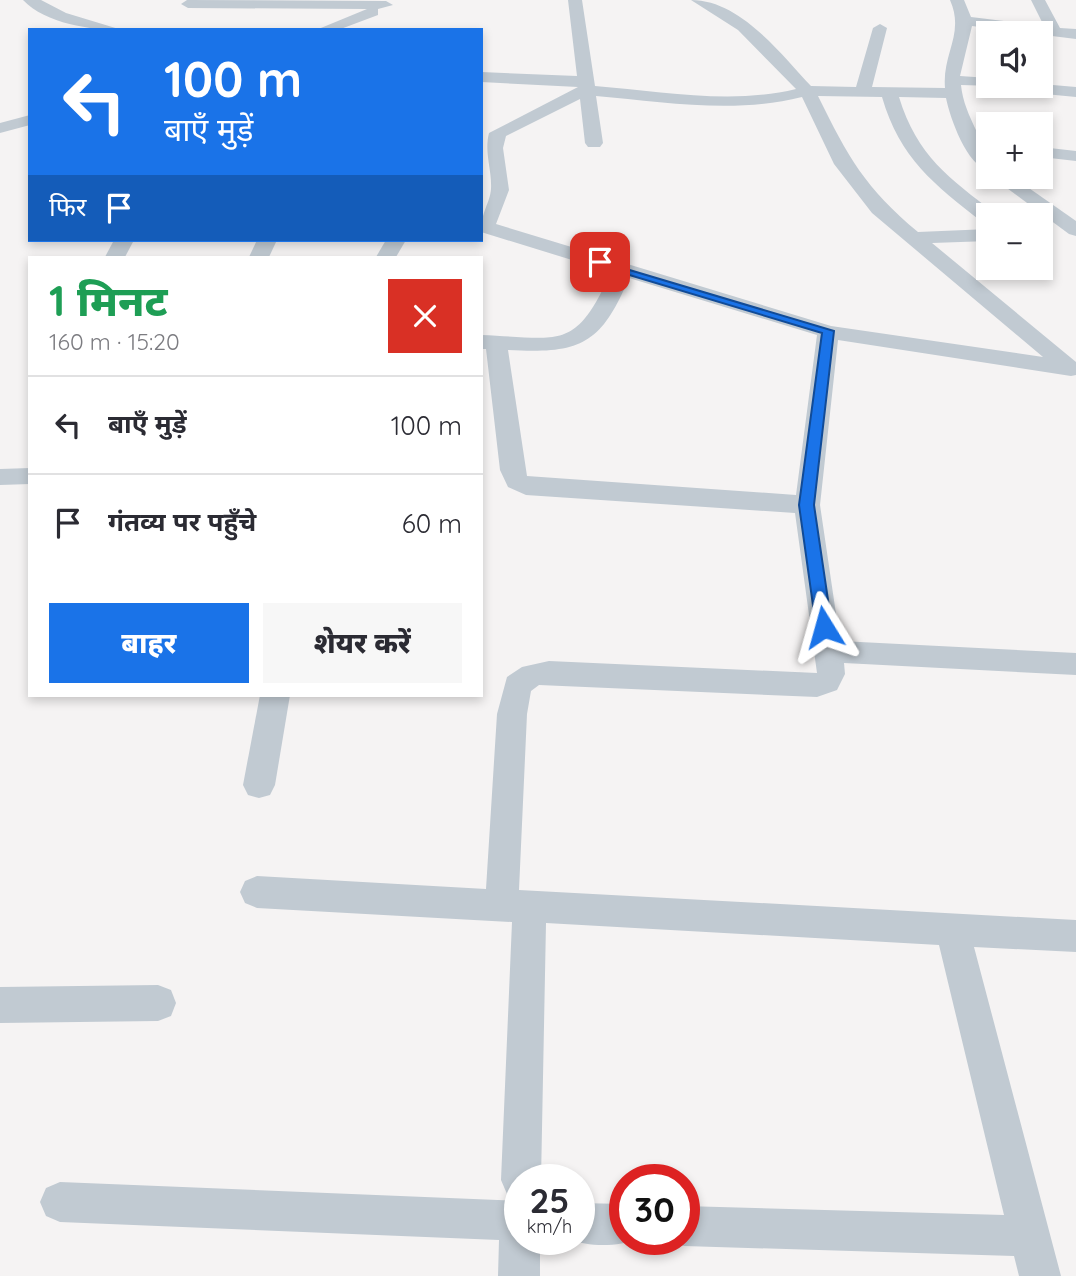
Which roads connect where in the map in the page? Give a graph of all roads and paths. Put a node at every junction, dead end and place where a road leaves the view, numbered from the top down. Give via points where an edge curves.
1 (30, 0) edge
2 (575, 0) edge
3 (957, 0) edge
4 (1038, 0) edge
5 (275, 2) edge
6 (713, 2) edge
7 (390, 3) edge
8 (188, 4) dead end
9 (967, 21) junction
10 (880, 27) dead end
11 (108, 28) edge
12 (328, 28) edge
13 (1055, 32) junction
14 (1076, 34) edge
15 (483, 77) edge
16 (976, 84) edge
17 (585, 85) junction
18 (953, 86) junction
19 (1053, 90) edge
20 (807, 91) junction
21 (863, 92) junction
22 (889, 92) junction
23 (1076, 92) edge
24 (28, 121) edge
25 (0, 128) edge
26 (594, 142) dead end
27 (970, 144) junction
28 (976, 145) edge
29 (976, 151) edge
30 (1053, 153) edge
31 (1076, 156) edge
32 (1018, 189) edge
33 (976, 208) edge
34 (483, 226) edge
35 (1076, 231) edge
36 (1053, 232) edge
37 (976, 236) edge
38 (914, 238) junction
39 (623, 269) junction
40 (828, 331) junction
41 (489, 342) edge
42 (1073, 371) edge
43 (28, 476) edge
44 (0, 477) edge
45 (807, 505) junction
46 (828, 651) junction
47 (1076, 664) edge
48 (275, 697) edge
49 (259, 785) dead end
50 (257, 892) dead end
51 (516, 906) junction
52 (952, 929) junction
53 (1076, 936) edge
54 (158, 1003) dead end
55 (0, 1005) edge
56 (522, 1164) edge
57 (60, 1202) dead end
58 (504, 1220) edge
59 (700, 1226) edge
60 (1030, 1236) junction
61 (520, 1255) edge
62 (519, 1276) edge
63 (1040, 1276) edge

1 - 11 street via 61,16
2 - 17 street
3 - 9 street
4 - 13 street
5 - 7 street
5 - 8 street
6 - 20 street via 765,46
7 - 12 street
9 - 13 street
9 - 18 street via 953,65
10 - 21 street
13 - 14 street
15 - 17 street
16 - 18 street
17 - 20 street via 714,101 775,99
17 - 26 street
17 - 34 street via 498,133 494,148 499,190
18 - 22 street
18 - 27 street
19 - 23 street
20 - 21 street
20 - 38 street via 843,164 862,191
21 - 22 street
22 - 33 street via 909,148 929,171
24 - 25 street
27 - 28 street
27 - 29 street
30 - 31 street
32 - 35 street
34 - 39 street
35 - 36 street
37 - 38 street
38 - 42 street
39 - 40 street
39 - 41 street via 590,330 572,340
40 - 42 street
40 - 45 street
41 - 45 street via 512,470 526,486
43 - 44 street
45 - 46 street
46 - 47 street
46 - 51 street via 831,674 827,682 817,685 549,672 532,675 517,685 512,714
48 - 49 street
50 - 51 street
51 - 52 street
51 - 56 street
52 - 53 street
52 - 60 street
54 - 55 street
57 - 58 street
59 - 60 street
60 - 63 street
61 - 62 street

